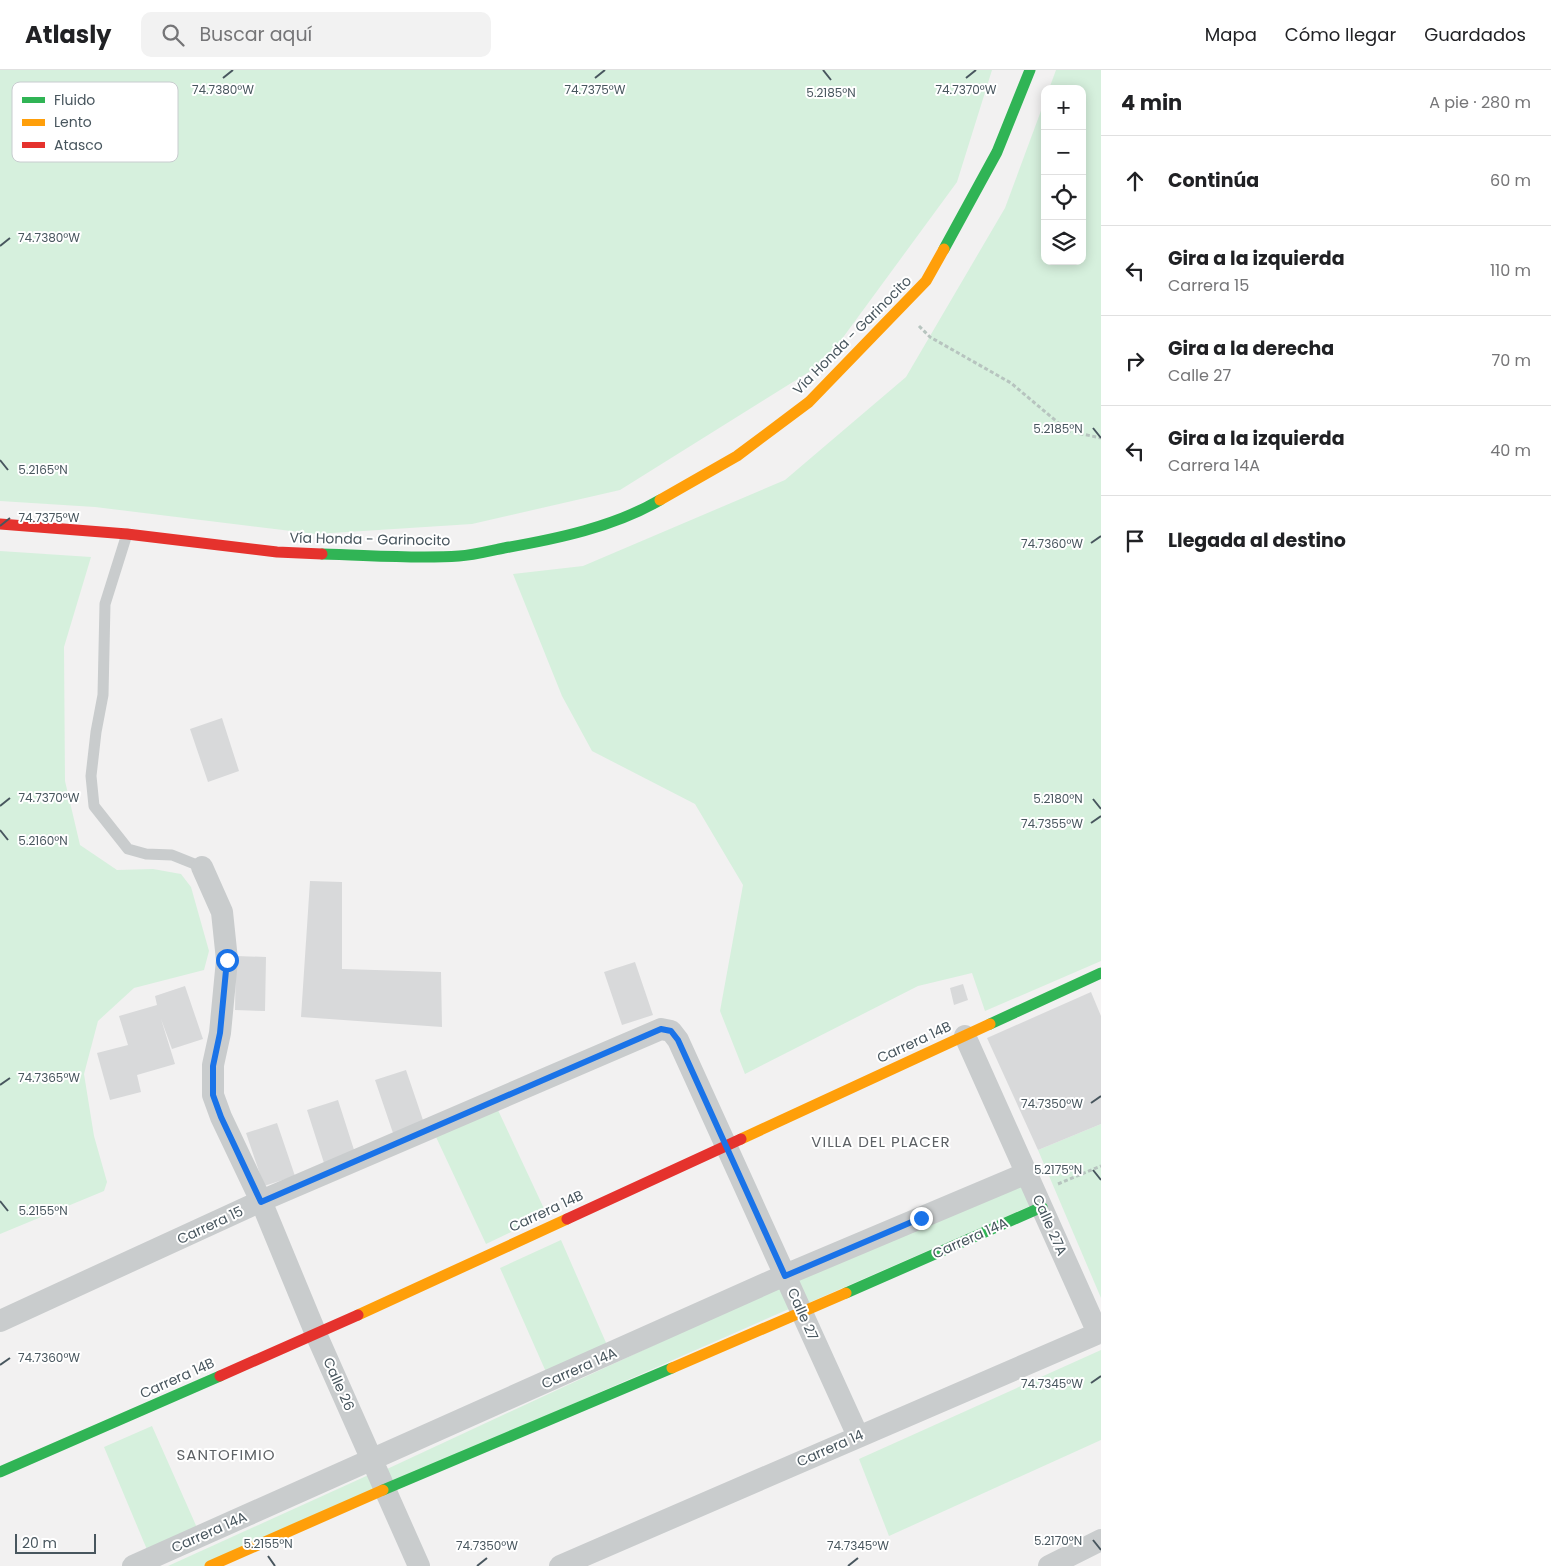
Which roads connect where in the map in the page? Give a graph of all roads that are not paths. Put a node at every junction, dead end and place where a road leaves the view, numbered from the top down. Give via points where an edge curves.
1 (1030, 70) edge
2 (0, 524) edge
3 (127, 534) junction
4 (202, 867) joint
5 (1100, 974) edge
6 (671, 1031) joint
7 (965, 1036) junction
8 (725, 1145) junction
9 (1027, 1173) junction
10 (1039, 1200) junction
11 (261, 1202) junction
12 (785, 1276) junction
13 (802, 1313) junction
14 (0, 1321) edge
15 (1100, 1332) edge
16 (316, 1334) junction
17 (858, 1436) junction
18 (372, 1460) junction
19 (0, 1472) edge
20 (385, 1488) junction
21 (1101, 1540) edge
22 (133, 1566) edge
23 (210, 1566) edge
24 (420, 1566) edge
25 (560, 1566) edge
26 (1048, 1566) edge

1 - 3 main road, Vía Honda - Garinocito via 997,152 926,281 808,402 737,456 650,506 594,528 540,542 461,556 407,558 277,552
2 - 3 main road, Vía Honda - Garinocito
3 - 4 lane via 105,604 103,695 91,776 94,806 128,849 146,854 172,855
4 - 11 street, Calle 26 via 222,912 227,960 220,1033 213,1066 213,1095
5 - 7 main road, Carrera 14B
6 - 8 street, Calle 27
6 - 11 street, Carrera 15 via 661,1029
7 - 8 main road, Carrera 14B
7 - 9 street, Calle 27A
8 - 12 street, Calle 27
8 - 16 main road, Carrera 14B
9 - 10 street, Calle 27A
9 - 12 street, Carrera 14A
10 - 13 main road, Carrera 14A
10 - 15 street, Calle 27A
11 - 14 street, Carrera 15
11 - 16 street, Calle 26
12 - 13 street, Calle 27
12 - 18 street, Carrera 14A
13 - 17 street, Calle 27
13 - 20 main road, Carrera 14A
15 - 17 street, Carrera 14
16 - 18 street, Calle 26
16 - 19 main road, Carrera 14B
17 - 25 street, Carrera 14
18 - 20 street, Calle 26
18 - 22 street, Carrera 14A
20 - 23 main road, Carrera 14A
20 - 24 street, Calle 26
21 - 26 street

